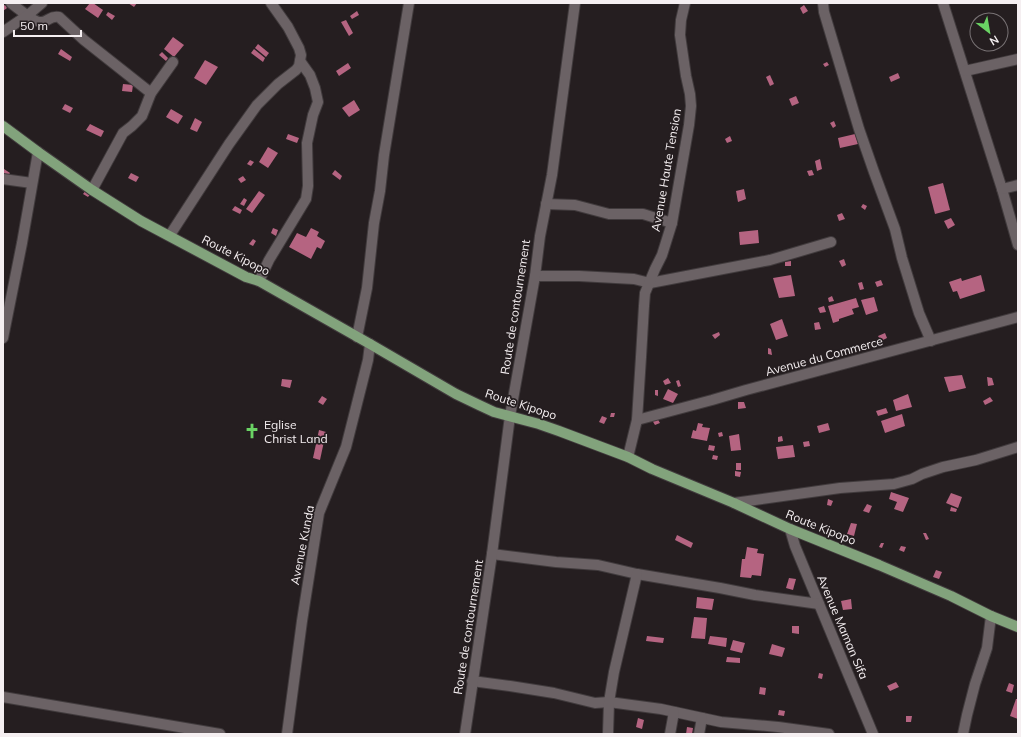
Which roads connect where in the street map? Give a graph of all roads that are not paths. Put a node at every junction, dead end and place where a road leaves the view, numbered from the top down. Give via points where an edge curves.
1 (11, 3) edge
2 (42, 3) edge
3 (271, 3) edge
4 (409, 3) edge
5 (575, 3) edge
6 (685, 3) edge
7 (823, 3) edge
8 (944, 3) edge
9 (28, 15) junction
10 (3, 32) edge
11 (1018, 59) edge
12 (300, 61) junction
13 (173, 62) dead end
14 (964, 71) junction
15 (151, 93) junction
16 (3, 126) edge
17 (38, 152) junction
18 (3, 179) edge
19 (32, 183) junction
20 (1018, 185) edge
21 (1002, 189) junction
22 (92, 190) junction
23 (546, 204) junction
24 (672, 223) junction
25 (170, 235) junction
26 (831, 242) dead end
27 (1018, 245) edge
28 (535, 276) junction
29 (259, 281) junction
30 (650, 283) junction
31 (5, 318) edge
32 (1018, 318) edge
33 (357, 337) junction
34 (3, 338) edge
35 (931, 341) junction
36 (370, 344) junction
37 (510, 416) junction
38 (637, 420) junction
39 (1018, 447) edge
40 (628, 457) junction
41 (734, 503) junction
42 (790, 529) junction
43 (492, 554) junction
44 (637, 574) junction
45 (819, 604) junction
46 (991, 616) junction
47 (1018, 627) edge
48 (472, 681) junction
49 (3, 697) edge
50 (609, 702) junction
51 (674, 712) junction
52 (702, 718) junction
53 (220, 734) edge
54 (287, 734) edge
55 (465, 734) edge
56 (608, 734) edge
57 (670, 734) edge
58 (699, 734) edge
59 (829, 734) edge
60 (873, 734) edge
61 (963, 734) edge

1 - 9 street
2 - 9 street
3 - 12 street via 294,37 301,55
4 - 33 street via 384,155 367,288
5 - 23 street, Route de contournement
6 - 24 street, Avenue Haute Tension via 680,35 690,94 690,114
7 - 35 street via 859,129 894,224 919,313
8 - 14 street
9 - 10 street
9 - 15 street via 37,22 55,16 59,18
11 - 14 street
12 - 25 street via 296,70 257,105
12 - 29 street via 310,75 318,102 307,143 306,199
13 - 15 street
14 - 21 street
15 - 22 street via 142,116 123,133
16 - 17 main road, Route Kipopo
17 - 19 street
17 - 22 main road, Route Kipopo
18 - 19 street
19 - 31 street
20 - 21 street
21 - 27 street
22 - 25 main road, Route Kipopo via 141,221
23 - 24 street via 575,205 609,214 643,214
23 - 28 street, Route de contournement
24 - 30 street, Avenue Haute Tension
25 - 29 main road, Route Kipopo via 246,277
26 - 30 street via 770,260
28 - 30 street via 634,279
28 - 37 street, Route de contournement
29 - 33 main road, Route Kipopo
30 - 38 street, Avenue Haute Tension via 644,299
31 - 34 street
32 - 35 street, Avenue du Commerce
33 - 36 main road, Route Kipopo
35 - 38 street, Avenue du Commerce
36 - 37 main road, Route Kipopo via 456,394 494,412
36 - 54 street, Avenue Kunda via 346,447 319,512
37 - 40 main road, Route Kipopo
37 - 43 street, Route de contournement
38 - 40 street, Avenue Haute Tension
39 - 41 street via 943,467 894,484 840,488
40 - 41 main road, Route Kipopo
41 - 42 main road, Route Kipopo
42 - 45 street, Avenue Maman Sifa
42 - 46 main road, Route Kipopo via 951,596
43 - 44 street via 598,565
43 - 48 street, Route de contournement
44 - 45 street
44 - 50 street
45 - 60 street, Avenue Maman Sifa
46 - 47 main road, Route Kipopo
46 - 61 street via 986,648
48 - 50 street via 554,693 595,703
48 - 55 street, Route de contournement
49 - 53 street
50 - 51 street
50 - 56 street
51 - 52 street
51 - 57 street
52 - 58 street
52 - 59 street

